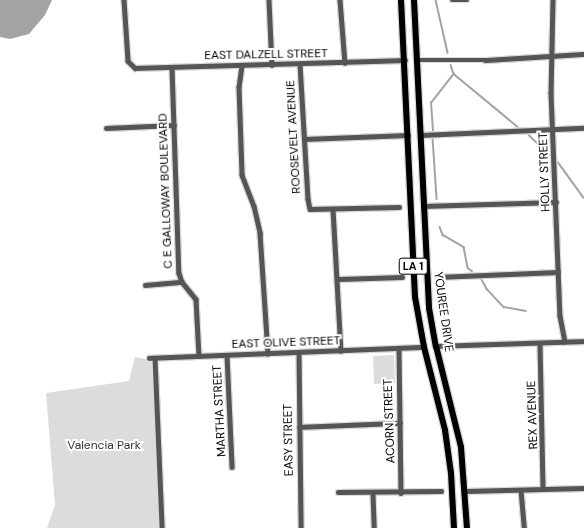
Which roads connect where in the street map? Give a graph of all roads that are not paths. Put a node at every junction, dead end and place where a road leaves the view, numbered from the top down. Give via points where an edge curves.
1 (124, 0) edge
2 (268, 0) edge
3 (340, 0) edge
4 (401, 0) edge
5 (414, 0) edge
6 (452, 0) edge
7 (467, 0) edge
8 (553, 0) edge
9 (584, 54) edge
10 (553, 56) junction
11 (405, 60) junction
12 (418, 60) junction
13 (345, 63) junction
14 (300, 64) junction
15 (272, 65) junction
16 (242, 66) junction
17 (172, 68) junction
18 (174, 125) junction
19 (106, 128) dead end
20 (584, 128) edge
21 (553, 129) junction
22 (408, 135) junction
23 (421, 135) junction
24 (304, 139) junction
25 (556, 202) junction
26 (423, 206) junction
27 (399, 207) dead end
28 (333, 209) junction
29 (558, 272) junction
30 (437, 277) dead end
31 (402, 278) dead end
32 (339, 279) junction
33 (182, 282) junction
34 (145, 285) dead end
35 (584, 341) edge
36 (565, 342) junction
37 (540, 343) junction
38 (436, 346) junction
39 (424, 347) junction
40 (399, 349) junction
41 (341, 351) junction
42 (299, 352) junction
43 (268, 354) junction
44 (227, 355) junction
45 (199, 356) junction
46 (149, 358) dead end
47 (156, 358) junction
48 (400, 423) junction
49 (299, 427) junction
50 (232, 467) dead end
51 (543, 487) junction
52 (584, 488) edge
53 (521, 490) junction
54 (441, 491) dead end
55 (466, 491) junction
56 (338, 492) dead end
57 (372, 493) junction
58 (401, 493) junction
59 (162, 528) edge
60 (301, 528) edge
61 (374, 528) edge
62 (454, 528) edge
63 (467, 528) edge
64 (524, 528) edge

1 - 17 street, EAST DALZELL STREET via 129,64 135,68
2 - 15 street
3 - 13 street
4 - 11 main road, YOUREE DRIVE / LA 1
5 - 12 main road, YOUREE DRIVE / LA 1
6 - 7 street
8 - 10 street, HOLLY STREET
9 - 10 street
10 - 12 street
10 - 21 street, HOLLY STREET
11 - 12 main road
11 - 13 street, EAST DALZELL STREET
11 - 22 main road, YOUREE DRIVE / LA 1
12 - 23 main road, YOUREE DRIVE / LA 1
13 - 14 street, EAST DALZELL STREET
14 - 15 street, EAST DALZELL STREET
14 - 24 street, ROOSEVELT AVENUE
15 - 16 street, EAST DALZELL STREET
16 - 17 street, EAST DALZELL STREET
16 - 43 street via 242,175 254,206 260,233
17 - 18 street, C E GALLOWAY BOULEVARD
18 - 19 street
18 - 33 street, C E GALLOWAY BOULEVARD via 179,273
20 - 21 street
21 - 23 street
21 - 25 street, HOLLY STREET
22 - 24 street
22 - 39 main road, YOUREE DRIVE / LA 1 via 413,273
23 - 26 main road, YOUREE DRIVE / LA 1
24 - 28 street, ROOSEVELT AVENUE via 310,208
25 - 26 street
25 - 29 street, HOLLY STREET
26 - 38 main road, YOUREE DRIVE / LA 1 via 428,294
27 - 28 street
28 - 32 street
29 - 30 street
29 - 36 street, HOLLY STREET via 560,316
31 - 32 street
32 - 41 street
33 - 34 street
33 - 45 street, C E GALLOWAY BOULEVARD via 196,299
35 - 36 street
36 - 37 street
37 - 38 street
37 - 51 street, REX AVENUE
38 - 39 main road
38 - 55 main road, YOUREE DRIVE / LA 1 via 458,428
39 - 40 street, EAST OLIVE STREET
39 - 62 main road, YOUREE DRIVE / LA 1 via 447,445
40 - 41 street, EAST OLIVE STREET
40 - 48 street, ACORN STREET
41 - 42 street, EAST OLIVE STREET
42 - 43 street, EAST OLIVE STREET
42 - 49 street, EASY STREET
43 - 44 street, EAST OLIVE STREET
44 - 45 street, EAST OLIVE STREET
44 - 50 street, MARTHA STREET
45 - 47 street, EAST OLIVE STREET
46 - 47 street, EAST OLIVE STREET
47 - 59 street
48 - 49 street
48 - 58 street, ACORN STREET
49 - 60 street, EASY STREET
51 - 52 street
51 - 53 street
53 - 55 street
53 - 64 street
54 - 58 street
55 - 63 main road, YOUREE DRIVE / LA 1
56 - 57 street
57 - 58 street
57 - 61 street

